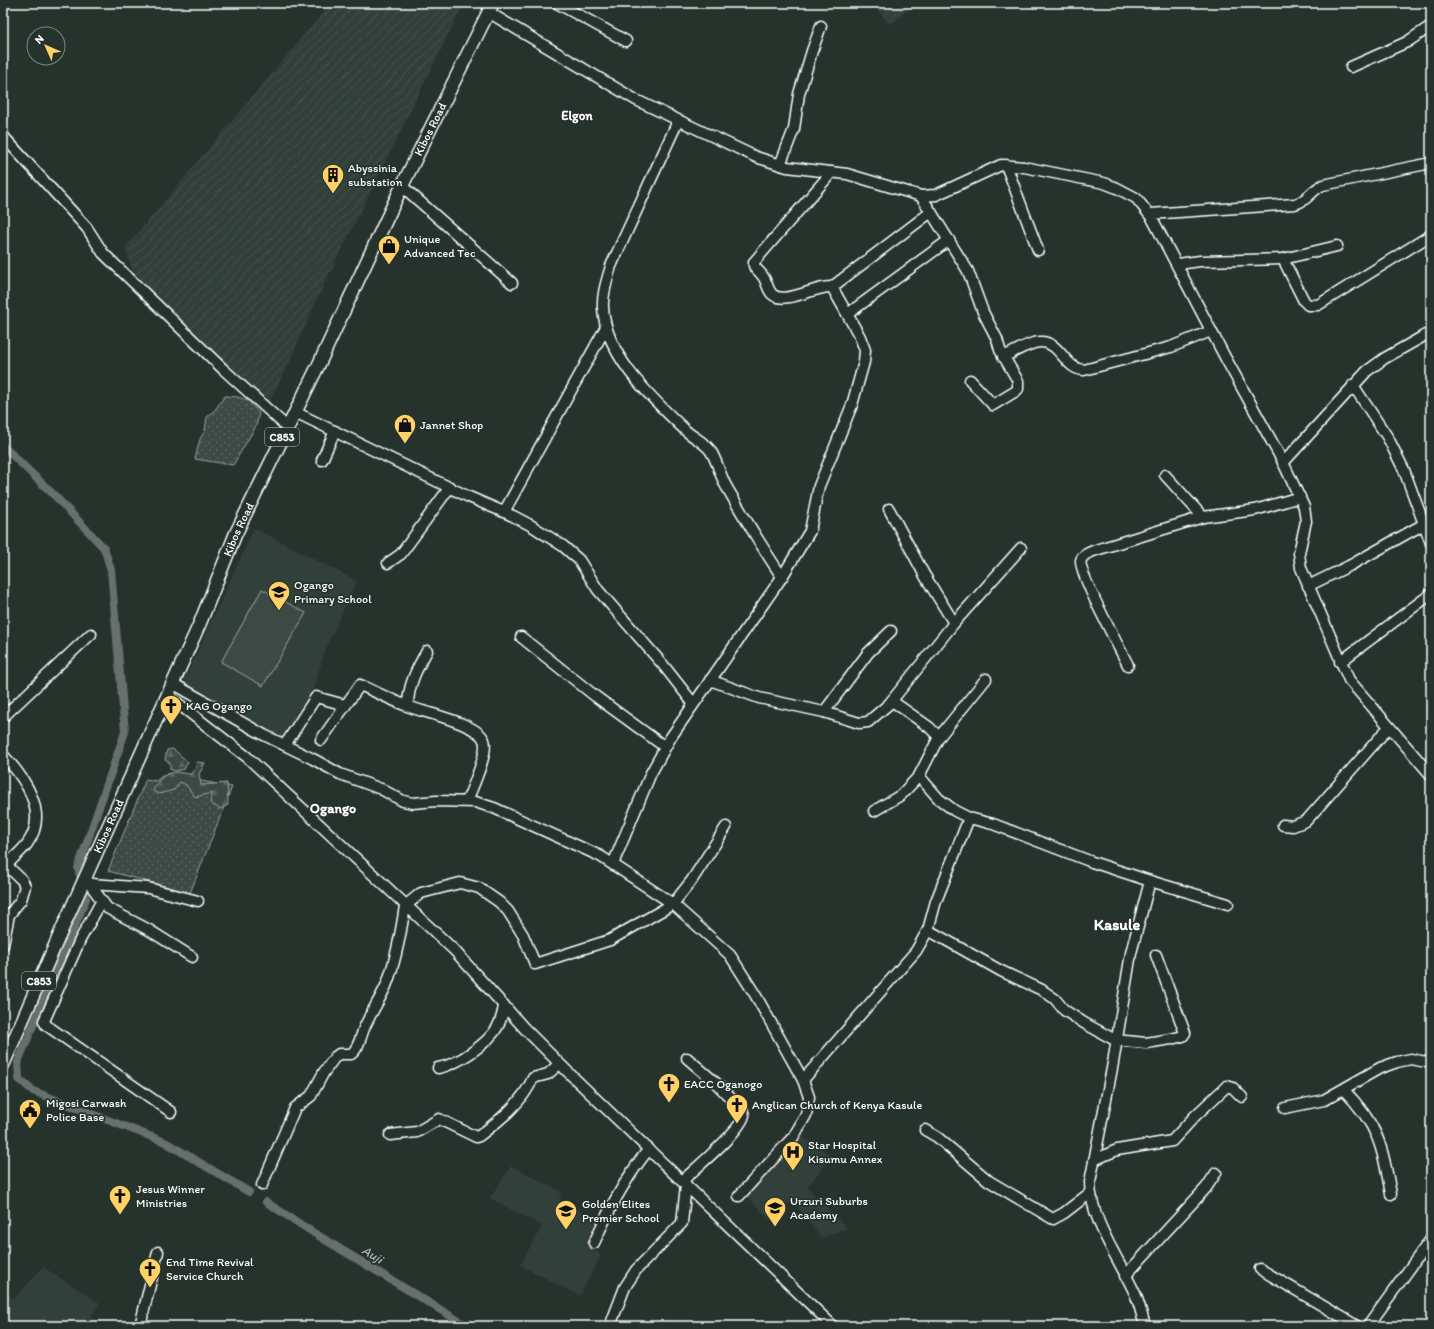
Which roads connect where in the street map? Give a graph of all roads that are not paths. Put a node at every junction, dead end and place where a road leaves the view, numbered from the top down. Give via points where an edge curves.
1 (557, 3) edge
2 (491, 8) edge
3 (821, 26) dead end
4 (1431, 26) edge
5 (626, 41) dead end
6 (1351, 67) dead end
7 (678, 121) junction
8 (3, 136) edge
9 (1431, 163) edge
10 (780, 165) junction
11 (1006, 165) junction
12 (832, 172) junction
13 (402, 186) junction
14 (921, 196) junction
15 (932, 212) junction
16 (1150, 214) junction
17 (1431, 235) edge
18 (949, 240) junction
19 (1337, 246) dead end
20 (1038, 250) dead end
21 (1283, 259) junction
22 (1178, 264) junction
23 (512, 283) dead end
24 (832, 287) junction
25 (849, 314) junction
26 (606, 327) junction
27 (1211, 331) junction
28 (1431, 332) edge
29 (1004, 357) junction
30 (970, 380) dead end
31 (1353, 385) junction
32 (295, 412) junction
33 (287, 427) junction
34 (335, 431) junction
35 (322, 460) dead end
36 (1283, 463) junction
37 (1165, 475) dead end
38 (450, 487) junction
39 (1300, 497) junction
40 (889, 509) dead end
41 (504, 512) junction
42 (1203, 517) junction
43 (1424, 524) junction
44 (1431, 543) edge
45 (1021, 548) dead end
46 (388, 563) dead end
47 (782, 577) junction
48 (1308, 586) junction
49 (1431, 594) edge
50 (954, 623) junction
51 (891, 631) dead end
52 (91, 634) dead end
53 (521, 637) dead end
54 (427, 650) dead end
55 (1340, 662) junction
56 (1128, 665) dead end
57 (986, 679) dead end
58 (710, 680) junction
59 (172, 683) junction
60 (167, 695) junction
61 (892, 701) junction
62 (693, 703) junction
63 (345, 705) junction
64 (408, 706) junction
65 (824, 712) junction
66 (3, 717) edge
67 (1389, 727) junction
68 (939, 737) junction
69 (321, 740) dead end
70 (284, 745) junction
71 (665, 747) junction
72 (3, 755) edge
73 (1431, 774) edge
74 (920, 776) junction
75 (467, 801) junction
76 (874, 811) dead end
77 (969, 818) junction
78 (1283, 825) dead end
79 (726, 827) dead end
80 (613, 864) junction
81 (5, 866) edge
82 (87, 880) junction
83 (1150, 881) junction
84 (198, 901) dead end
85 (101, 902) junction
86 (673, 904) junction
87 (1228, 904) dead end
88 (405, 906) junction
89 (928, 930) junction
90 (3, 945) edge
91 (1156, 955) dead end
92 (192, 957) dead end
93 (504, 1006) junction
94 (1115, 1040) junction
95 (687, 1058) dead end
96 (1431, 1063) edge
97 (559, 1064) junction
98 (3, 1065) edge
99 (438, 1068) dead end
100 (803, 1080) junction
101 (1344, 1090) junction
102 (1242, 1097) dead end
103 (1285, 1108) dead end
104 (171, 1112) dead end
105 (925, 1130) dead end
106 (390, 1135) dead end
107 (649, 1149) junction
108 (1094, 1160) junction
109 (1216, 1173) dead end
110 (684, 1183) junction
111 (262, 1185) dead end
112 (1090, 1193) junction
113 (1391, 1194) dead end
114 (739, 1196) dead end
115 (1431, 1238) edge
116 (594, 1244) dead end
117 (158, 1252) dead end
118 (1260, 1269) dead end
119 (1125, 1276) junction
120 (140, 1326) edge
121 (610, 1326) edge
122 (833, 1326) edge
123 (1145, 1326) edge
124 (1358, 1326) edge
125 (1368, 1326) edge

1 - 5 street
2 - 7 street via 636,100
2 - 13 main road, Kibos Road / C853
3 - 10 street via 799,94 794,129
4 - 6 street via 1407,42
7 - 10 street via 756,157
7 - 26 street via 611,266 604,291
8 - 33 street via 87,228 103,253 223,370
9 - 16 street via 1323,185 1316,188 1305,200 1295,204
10 - 12 street
11 - 14 street via 984,171 936,195
11 - 16 street via 1104,183 1136,198
11 - 20 street
12 - 14 street
12 - 24 street via 754,262 771,293 780,298 820,287
13 - 23 street
13 - 32 main road, Kibos Road / C853
14 - 15 street
15 - 18 street
15 - 24 street
16 - 22 street
17 - 21 street via 1318,305 1308,305 1304,301
18 - 25 street
18 - 29 street via 968,271
19 - 21 street
21 - 22 street
22 - 27 street
24 - 25 street
25 - 47 street via 865,350 864,362 852,404 819,486 810,531
26 - 41 street
26 - 47 street via 617,354 638,381 687,432 710,450 720,475
27 - 29 street via 1171,347 1084,370 1073,368 1060,353 1048,343 1042,342 1032,343
27 - 36 street
28 - 31 street via 1385,358
29 - 30 street via 1018,381 1016,391 993,405
31 - 36 street
31 - 43 street via 1388,438 1404,470
32 - 33 main road, Kibos Road / C853
32 - 34 street
33 - 59 main road, Kibos Road / C853 via 236,533 200,623
34 - 35 street
34 - 38 street
36 - 39 street
37 - 42 street
38 - 41 street
38 - 46 street via 401,554
39 - 42 street via 1255,510
39 - 48 street via 1306,521 1299,548 1299,560
40 - 50 street
41 - 62 street via 563,546 579,560 598,590
42 - 56 street via 1083,556 1080,564 1087,581
43 - 44 street
43 - 48 street
45 - 50 street
47 - 58 street
48 - 55 street
49 - 55 street
50 - 61 street
51 - 65 street via 864,658
52 - 66 street
53 - 71 street
54 - 64 street via 410,687
55 - 67 street via 1354,686
57 - 68 street
58 - 62 street
58 - 65 street via 759,698
59 - 60 main road, Kibos Road / C853
59 - 70 street
60 - 82 main road, Kibos Road / C853
60 - 88 street via 247,757
61 - 65 street via 874,718 864,723
61 - 68 street
62 - 71 street
63 - 64 street via 360,686
63 - 69 street
63 - 70 street via 316,697
64 - 75 street via 448,718 480,734 486,750
67 - 73 street
67 - 78 street via 1306,821 1293,826
68 - 74 street
70 - 75 street via 340,774 381,789 403,801 413,804
71 - 80 street via 630,819
72 - 81 street via 28,786 35,806 36,824 27,843
74 - 76 street via 902,795
74 - 77 street via 939,799
75 - 80 street via 494,808
77 - 83 street via 993,824
77 - 89 street via 936,901
79 - 86 street via 692,880
80 - 86 street
81 - 90 street via 22,880 25,886 21,900 10,915
82 - 84 street via 148,888
82 - 85 street
82 - 98 main road, Kibos Road / C853 via 76,897
83 - 87 street
83 - 94 street via 1131,953
85 - 92 street via 107,908
85 - 104 street via 80,940 44,1021 46,1025
86 - 88 street via 610,940 535,964 523,935 508,911 479,888 460,883 420,893
86 - 100 street via 730,955
88 - 93 street via 454,950
88 - 111 street via 401,935 386,986 365,1025 356,1049 351,1054 339,1054 335,1057 311,1096 295,1108
89 - 94 street via 1000,972 1042,990 1084,1024
89 - 100 street via 916,951 892,980
91 - 94 street via 1185,1032 1183,1036 1146,1043
93 - 97 street
93 - 99 street via 497,1027 488,1040 454,1063
94 - 108 street
95 - 110 street via 716,1083 744,1115 740,1124
96 - 101 street via 1411,1059 1391,1064
97 - 106 street via 548,1074 532,1078 526,1092 514,1106 479,1136 476,1137 439,1119 417,1132
97 - 107 street
100 - 114 street via 809,1103 803,1122 785,1148
101 - 103 street via 1324,1100
101 - 113 street via 1362,1108 1373,1126 1382,1150
102 - 108 street via 1227,1086 1172,1141 1117,1150
105 - 112 street via 937,1137 989,1181 1052,1219
107 - 110 street
107 - 116 street via 621,1186
108 - 112 street
109 - 119 street via 1206,1188
110 - 121 street via 682,1223 636,1270 625,1288
110 - 122 street
112 - 119 street via 1109,1244
115 - 125 street
117 - 120 street
118 - 124 street
119 - 123 street via 1136,1297

